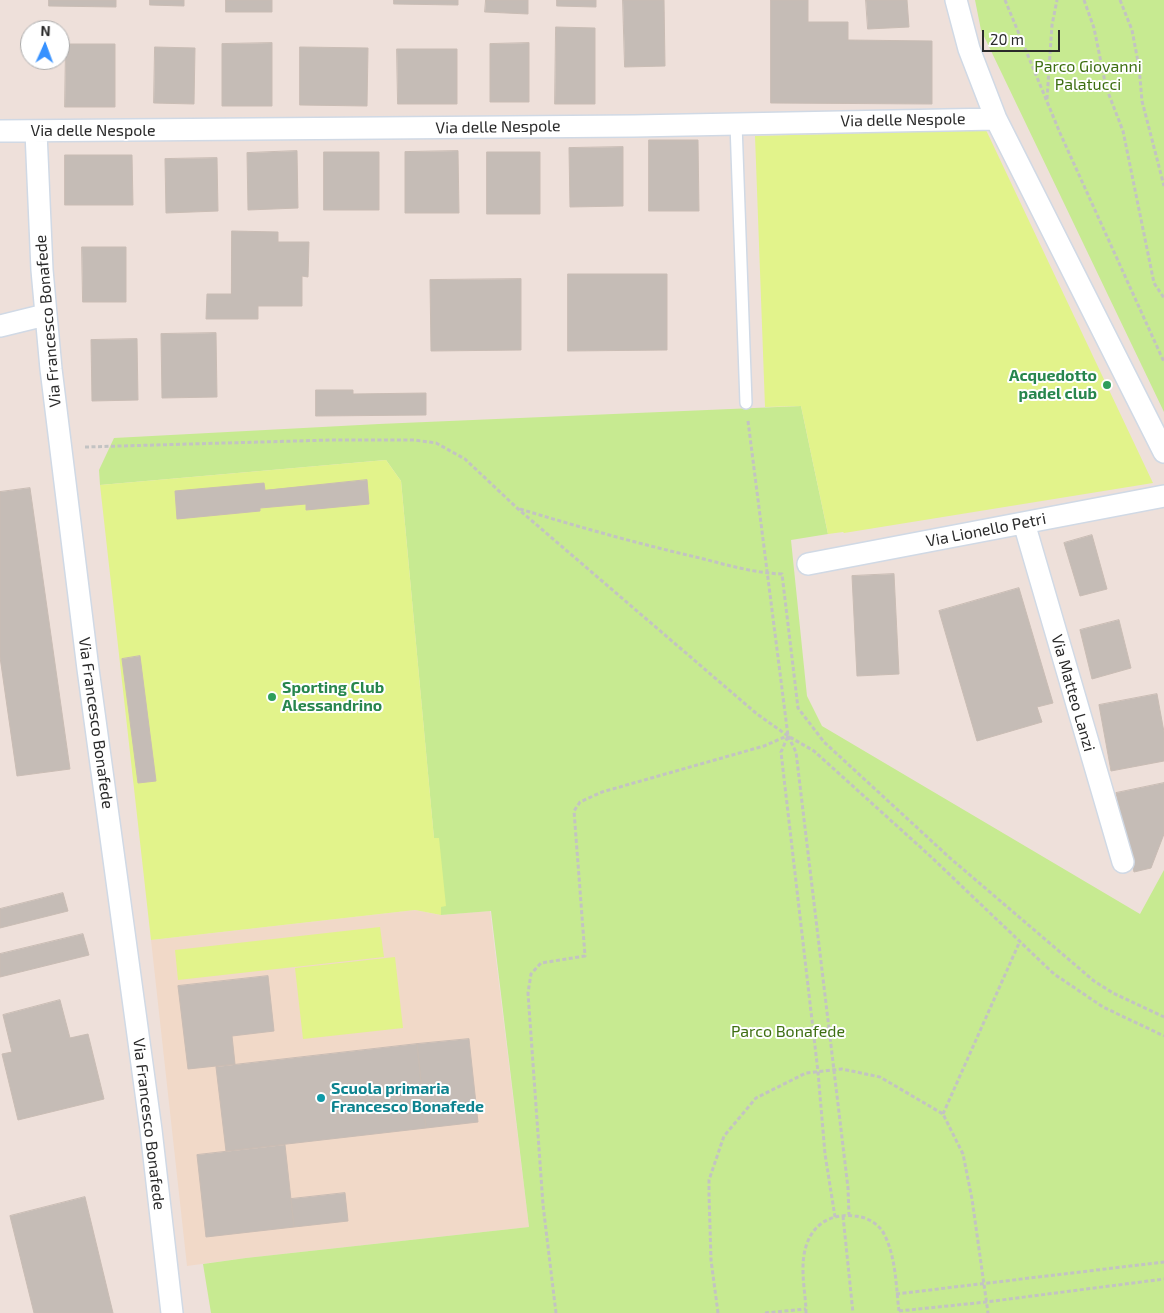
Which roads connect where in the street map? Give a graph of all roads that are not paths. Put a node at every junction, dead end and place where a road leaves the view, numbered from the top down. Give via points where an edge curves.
1 (956, 0) edge
2 (996, 119) junction
3 (736, 124) junction
4 (0, 131) edge
5 (36, 132) junction
6 (45, 315) junction
7 (0, 326) edge
8 (746, 403) road end
9 (1164, 452) edge
10 (1164, 496) edge
11 (1024, 523) junction
12 (808, 564) dead end
13 (1123, 862) dead end
14 (172, 1313) edge

1 - 2 street, Via delle Nespole via 969,49
2 - 3 street, Via delle Nespole
2 - 9 street, Via delle Nespole
3 - 5 street, Via delle Nespole
3 - 8 lane
4 - 5 street, Via delle Nespole
5 - 6 street, Via Francesco Bonafede
6 - 7 street
6 - 14 street, Via Francesco Bonafede
10 - 11 street, Via Lionello Petri
11 - 12 street, Via Lionello Petri
11 - 13 street, Via Matteo Lanzi

